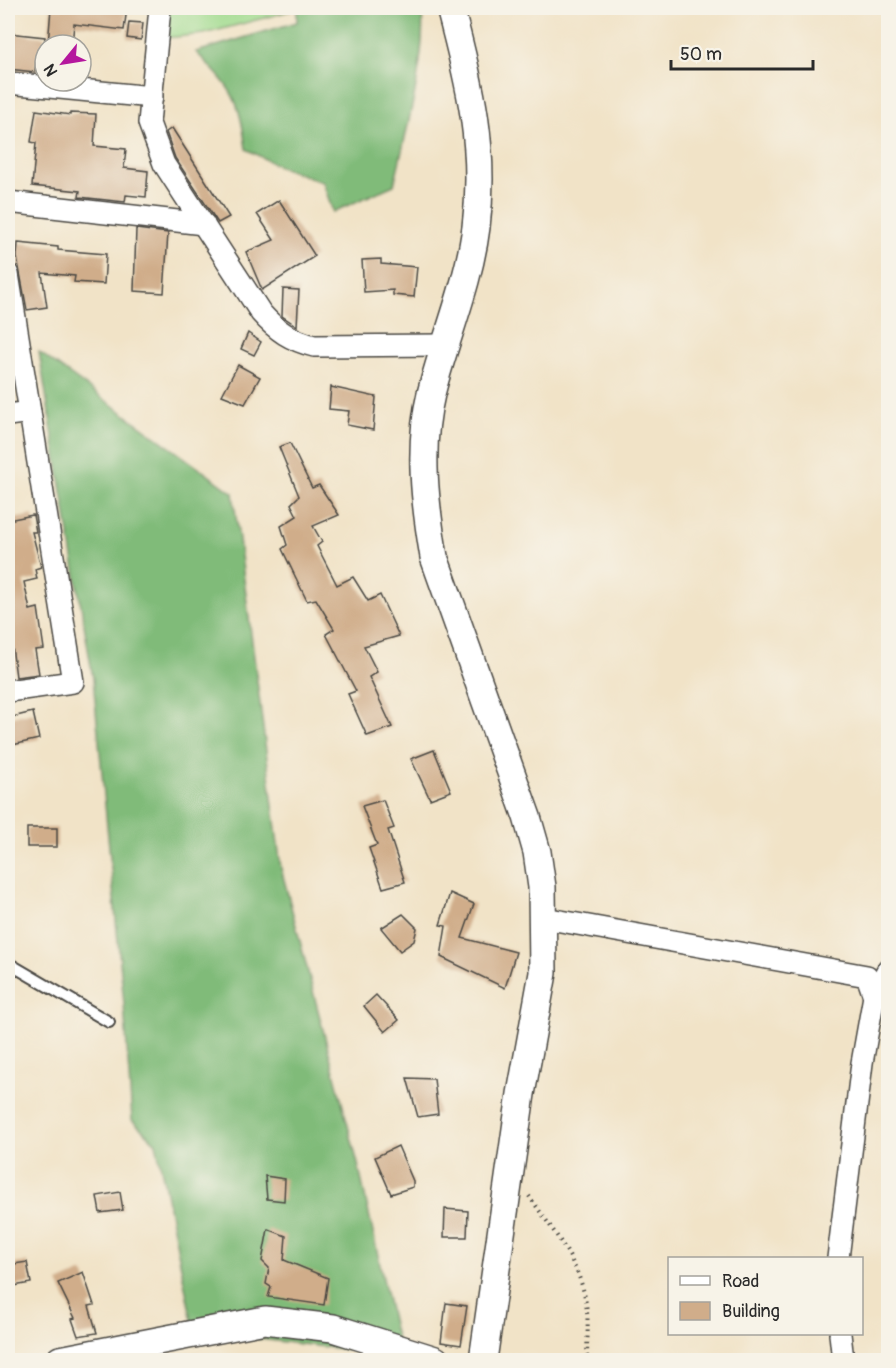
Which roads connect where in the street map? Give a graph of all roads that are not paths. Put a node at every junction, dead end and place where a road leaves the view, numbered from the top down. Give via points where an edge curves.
1 (160, 8) edge
2 (450, 8) edge
3 (8, 82) edge
4 (152, 97) junction
5 (8, 202) edge
6 (204, 224) junction
7 (8, 274) edge
8 (445, 345) junction
9 (30, 412) junction
10 (8, 415) edge
11 (8, 691) edge
12 (544, 918) junction
13 (8, 963) edge
14 (888, 969) edge
15 (881, 997) edge
16 (109, 1022) dead end
17 (838, 1257) edge
18 (840, 1335) edge
19 (60, 1360) edge
20 (435, 1360) edge
21 (483, 1360) edge
22 (843, 1360) edge

1 - 4 street
2 - 8 street via 471,87 480,148 476,228
3 - 4 street
4 - 6 street via 149,123 154,142
5 - 6 street
6 - 8 street via 261,313 294,341 314,346
7 - 9 street
8 - 12 street via 430,396 425,433 427,516 434,557 527,817 537,852
9 - 10 street
9 - 11 street via 73,682
12 - 15 street via 867,976
12 - 21 street via 543,973 508,1174
13 - 16 lane
14 - 15 street
15 - 17 street via 862,1063
18 - 22 street
19 - 20 street via 265,1320 333,1328

